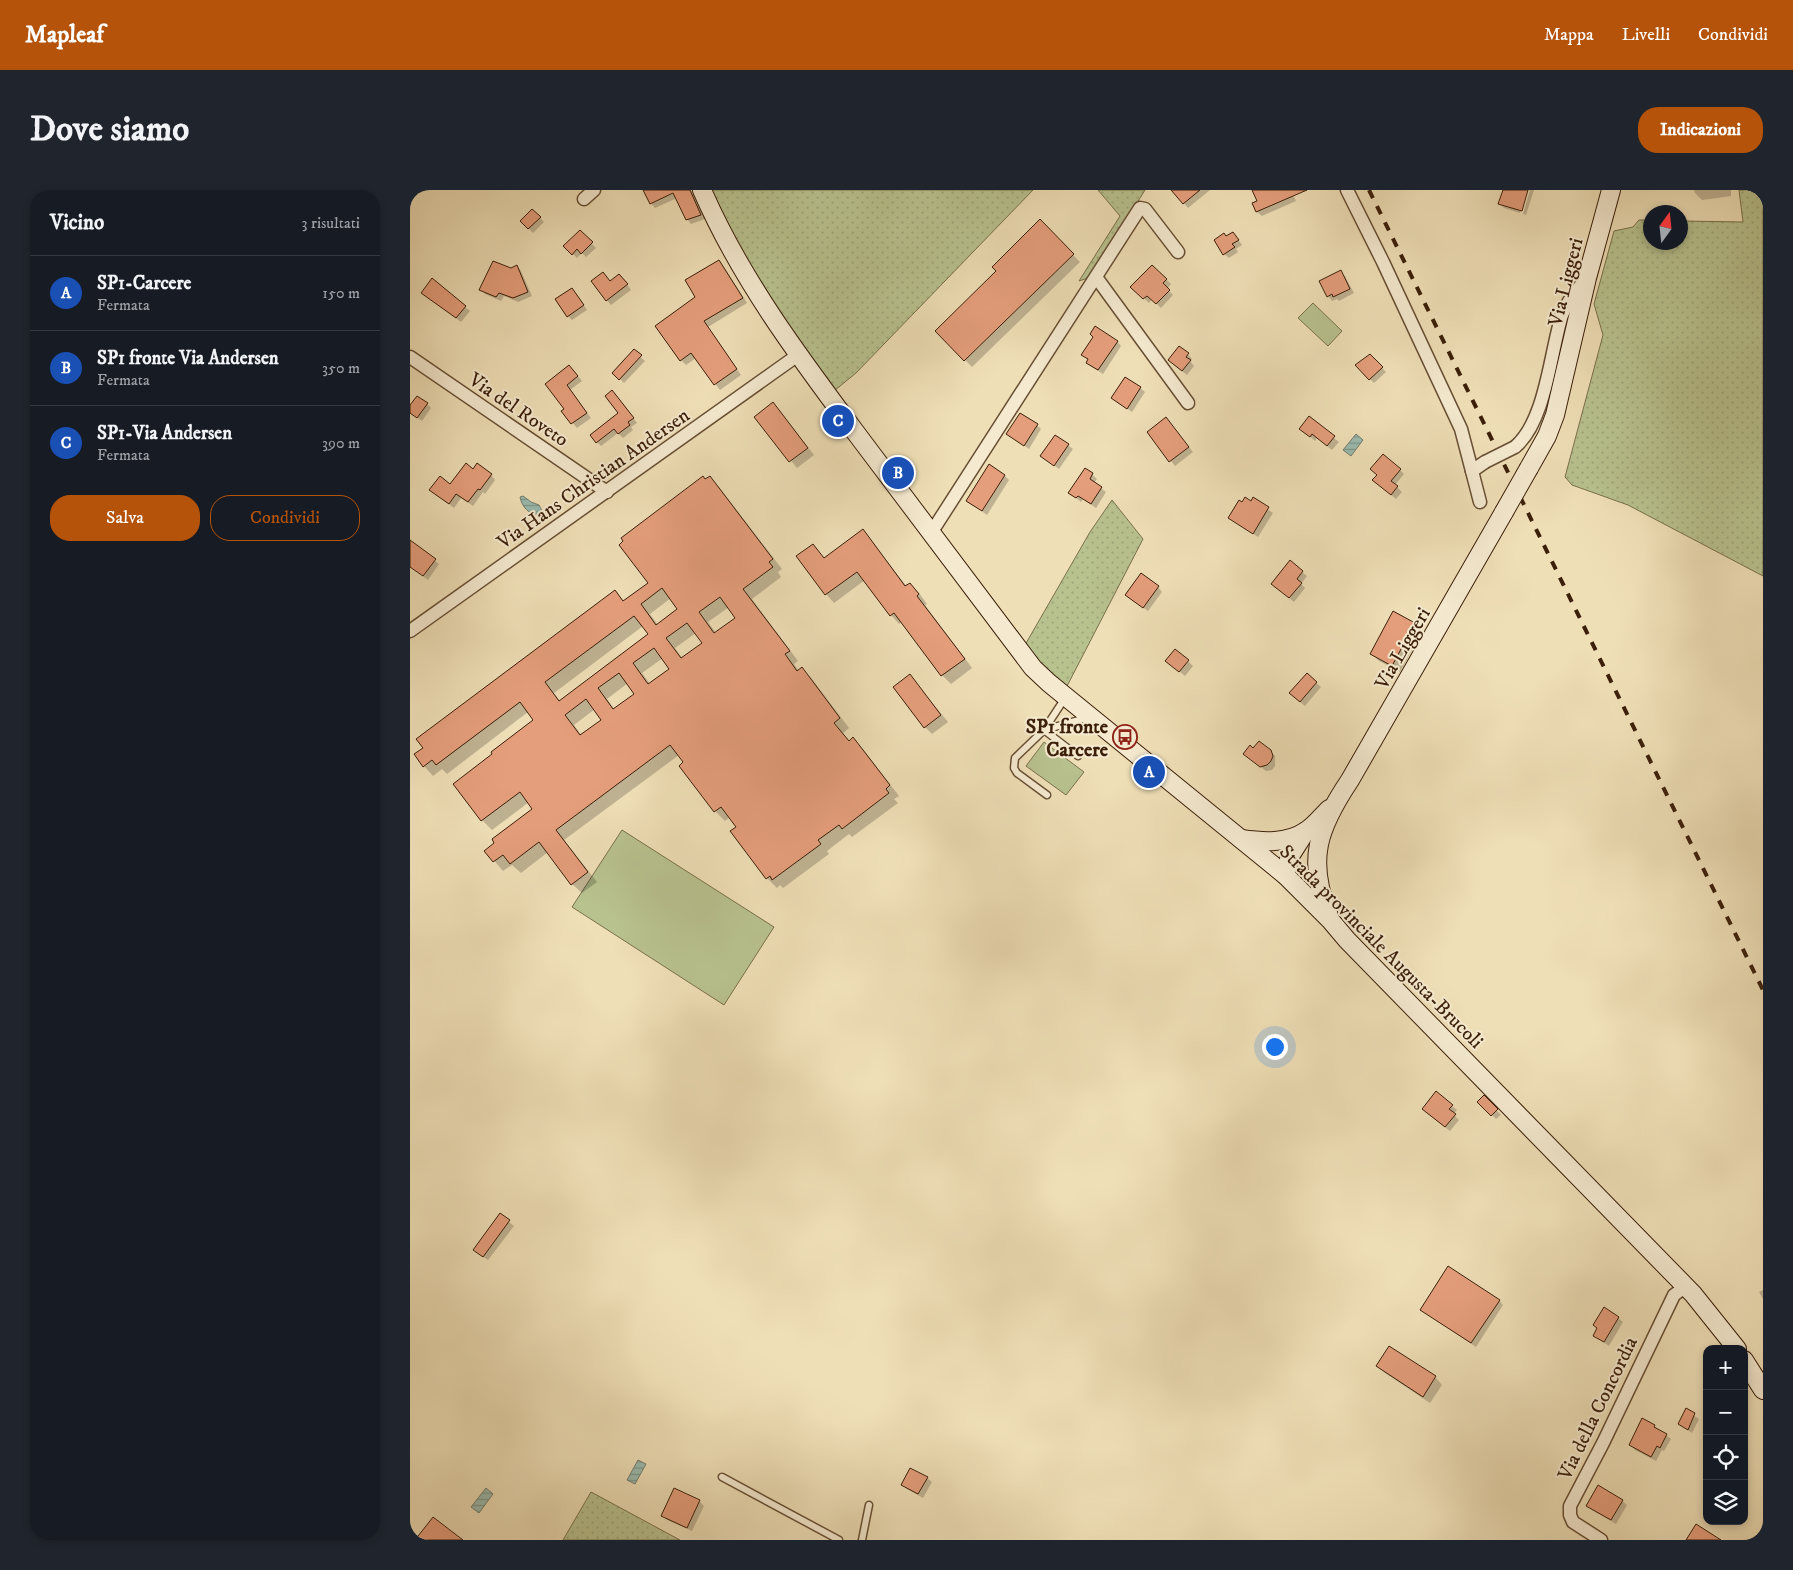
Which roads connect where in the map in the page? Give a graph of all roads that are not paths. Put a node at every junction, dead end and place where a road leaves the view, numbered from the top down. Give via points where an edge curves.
1 (594, 190) edge
2 (702, 190) edge
3 (1347, 190) edge
4 (1612, 190) edge
5 (584, 199) dead end
6 (1178, 252) dead end
7 (1096, 277) junction
8 (1587, 278) junction
9 (798, 355) junction
10 (410, 357) edge
11 (1188, 403) dead end
12 (1472, 471) junction
13 (607, 492) junction
14 (1480, 502) dead end
15 (931, 533) junction
16 (410, 631) edge
17 (1065, 697) junction
18 (1090, 717) junction
19 (1044, 730) junction
20 (1078, 756) dead end
21 (1047, 795) dead end
22 (1334, 804) junction
23 (1306, 831) junction
24 (1241, 839) junction
25 (1317, 846) junction
26 (1285, 875) junction
27 (1331, 921) junction
28 (1685, 1286) junction
29 (1735, 1345) edge
30 (1748, 1366) edge
31 (1763, 1390) edge
32 (722, 1477) dead end
33 (869, 1506) dead end
34 (839, 1540) edge
35 (862, 1540) edge
36 (1602, 1540) edge

1 - 5 street
2 - 9 main road, Strada provinciale Augusta-Brucoli via 745,274
3 - 12 street via 1461,429
4 - 8 main road, Via Liggeri
6 - 7 street via 1145,209 1140,208
7 - 11 street
7 - 15 street
8 - 12 street, bridge via 1563,314 1538,409 1523,440
8 - 22 main road, Via Liggeri, bridge via 1555,415 1547,436
9 - 13 street, Via Hans Christian Andersen
9 - 15 main road, Strada provinciale Augusta-Brucoli
10 - 13 street, Via del Roveto
12 - 14 street
13 - 16 street, Via Hans Christian Andersen
15 - 17 main road, Strada provinciale Augusta-Brucoli via 1033,668
17 - 18 main road, Strada provinciale Augusta-Brucoli
17 - 19 lane
18 - 19 lane
18 - 24 main road, Strada provinciale Augusta-Brucoli
19 - 20 lane
19 - 21 lane via 1015,758 1014,768
22 - 23 main road
22 - 25 main road
23 - 24 main road via 1266,842
23 - 26 main road via 1290,856
24 - 26 main road, Strada provinciale Augusta-Brucoli
25 - 26 main road via 1302,864
25 - 27 main road via 1316,875
26 - 27 main road, Strada provinciale Augusta-Brucoli
27 - 28 main road, Strada provinciale Augusta-Brucoli
28 - 29 main road, Strada provinciale Augusta-Brucoli
28 - 36 street, Via della Concordia via 1674,1295 1571,1502 1573,1522
30 - 31 main road
32 - 34 lane
33 - 35 lane

